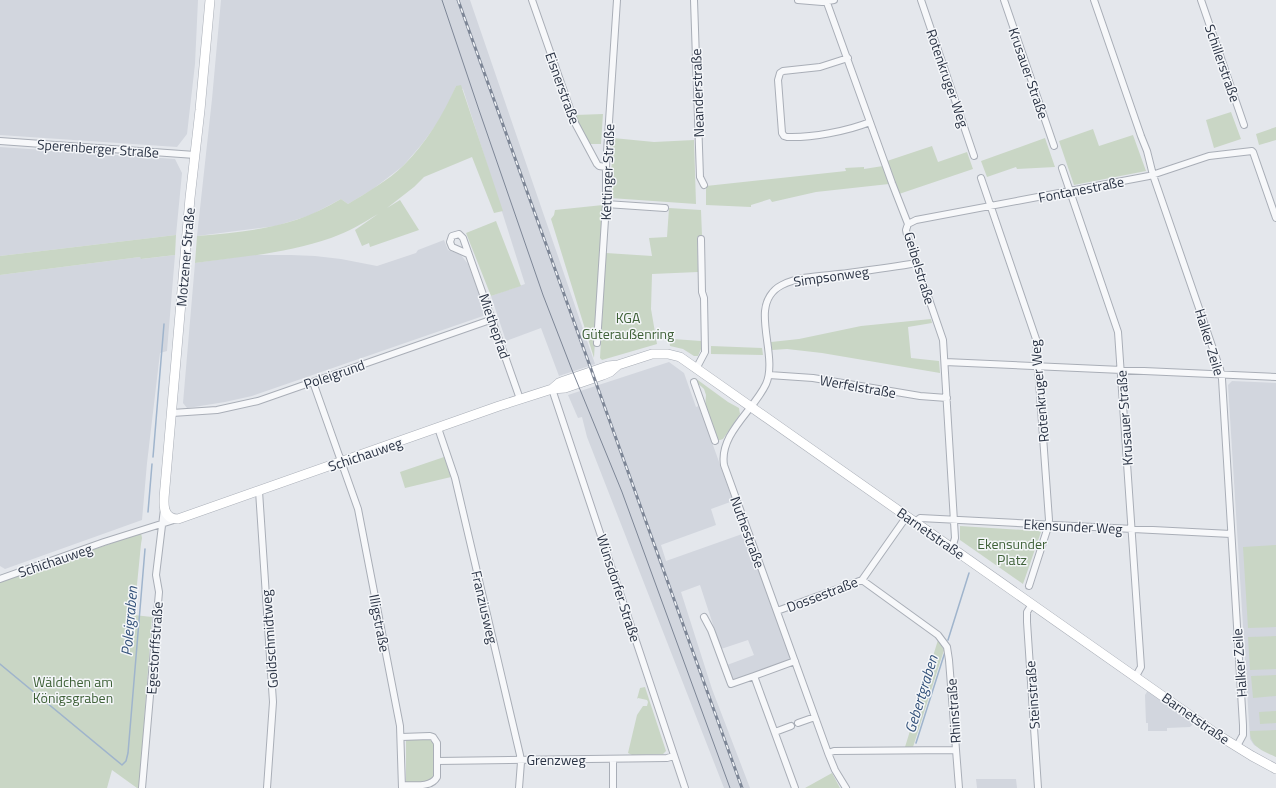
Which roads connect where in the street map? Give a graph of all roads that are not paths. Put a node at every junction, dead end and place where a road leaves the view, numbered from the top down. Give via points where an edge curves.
1 (210, 0) edge
2 (532, 0) edge
3 (617, 0) edge
4 (694, 0) edge
5 (798, 0) edge
6 (834, 0) edge
7 (921, 0) edge
8 (1004, 0) edge
9 (1094, 0) edge
10 (1201, 0) edge
11 (827, 1) edge
12 (848, 58) junction
13 (870, 122) junction
14 (1244, 125) dead end
15 (0, 141) edge
16 (1054, 146) dead end
17 (195, 155) junction
18 (974, 156) dead end
19 (606, 167) junction
20 (1062, 168) dead end
21 (1154, 175) junction
22 (981, 178) dead end
23 (704, 185) dead end
24 (1070, 191) junction
25 (606, 204) junction
26 (991, 206) junction
27 (665, 208) dead end
28 (1276, 218) edge
29 (908, 224) junction
30 (701, 239) dead end
31 (468, 254) dead end
32 (917, 263) junction
33 (492, 319) junction
34 (597, 343) dead end
35 (945, 362) junction
36 (1038, 366) junction
37 (696, 368) junction
38 (1120, 370) junction
39 (1221, 374) junction
40 (769, 375) junction
41 (1276, 377) edge
42 (313, 382) junction
43 (694, 382) dead end
44 (552, 389) junction
45 (947, 398) junction
46 (520, 399) junction
47 (751, 406) junction
48 (172, 413) junction
49 (438, 428) junction
50 (715, 441) dead end
51 (342, 462) junction
52 (259, 490) junction
53 (165, 511) junction
54 (907, 516) junction
55 (178, 519) junction
56 (954, 520) junction
57 (915, 522) junction
58 (162, 523) junction
59 (1048, 525) junction
60 (1131, 529) junction
61 (1232, 534) junction
62 (952, 548) junction
63 (0, 579) edge
64 (862, 580) junction
65 (1028, 586) dead end
66 (1032, 604) junction
67 (777, 612) junction
68 (704, 617) dead end
69 (795, 661) junction
70 (754, 676) junction
71 (1136, 676) junction
72 (815, 717) junction
73 (798, 723) dead end
74 (790, 726) dead end
75 (775, 732) junction
76 (401, 736) junction
77 (1237, 746) junction
78 (956, 750) junction
79 (828, 754) junction
80 (674, 756) junction
81 (520, 759) junction
82 (612, 759) junction
83 (437, 761) junction
84 (1276, 769) edge
85 (402, 787) edge
86 (142, 788) edge
87 (266, 788) edge
88 (519, 788) edge
89 (613, 788) edge
90 (685, 788) edge
91 (795, 788) edge
92 (846, 788) edge
93 (959, 788) edge
94 (1038, 788) edge

1 - 17 street, Motzener Straße
2 - 19 street, Eisnerstraße via 576,124 597,164
3 - 19 street, Kettinger Straße
4 - 23 street, Neanderstraße via 700,177
5 - 11 street
6 - 11 street
7 - 18 street, Rotenkruger Weg
8 - 16 street, Krusauer Straße
9 - 21 street, Halker Zeile via 1140,136 1148,151
10 - 14 street, Schillerstraße
11 - 12 street, Geibelstraße
12 - 13 street, Geibelstraße
12 - 13 street via 820,67 780,73 778,80 782,133 787,137 812,135 846,130
13 - 29 street, Geibelstraße
15 - 17 street, Sperenberger Straße
17 - 48 street, Motzener Straße
19 - 25 street, Kettinger Straße
20 - 24 street, Krusauer Straße
21 - 24 street, Fontanestraße
21 - 28 street, Fontanestraße via 1209,156 1253,152
21 - 39 street, Halker Zeile
22 - 26 street, Rotenkruger Weg
24 - 26 street, Fontanestraße
24 - 38 street, Krusauer Straße via 1117,330
25 - 27 street
25 - 34 street, Kettinger Straße
26 - 29 street, Fontanestraße via 916,220
26 - 36 street, Rotenkruger Weg via 1035,335
29 - 32 street, Geibelstraße via 907,235
30 - 37 street via 706,343 704,355
31 - 33 street, Miethepfad
32 - 35 street, Geibelstraße via 944,340
32 - 40 street, Simpsonweg via 800,279 779,287 770,296 765,310
33 - 42 street, Poleigrund
33 - 46 street, Miethepfad
35 - 36 street
35 - 45 street, Geibelstraße
36 - 38 street
36 - 59 street, Rotenkruger Weg
37 - 44 street, Barnetstraße via 680,358 663,353 652,354 618,366 603,375 561,389
37 - 47 street, Barnetstraße
38 - 39 street
38 - 60 street, Krusauer Straße
39 - 41 street
39 - 61 street, Halker Zeile
40 - 45 street, Werfelstraße via 813,378 915,396
40 - 47 street, Simpsonweg
42 - 48 street, Poleigrund via 234,407
42 - 51 street, Illigstraße
43 - 50 street
44 - 46 street, Schichauweg
44 - 80 street, Wünsdorfer Straße
45 - 56 street, Geibelstraße
46 - 49 street, Schichauweg
47 - 54 street, Barnetstraße
47 - 67 street, Nuthestraße via 731,434 725,446 723,461
48 - 53 street, Motzener Straße
49 - 51 street, Schichauweg
49 - 81 street, Franziusweg via 455,478
51 - 52 street, Schichauweg
51 - 76 street, Illigstraße via 358,509
52 - 55 street, Schichauweg
52 - 87 street, Goldschmidtweg via 273,702
53 - 55 street via 171,518
53 - 58 street, Egestorffstraße
54 - 57 street, Barnetstraße
54 - 64 street, Dossestraße
55 - 58 street, Schichauweg
56 - 57 street, Ekensunder Weg via 920,518
56 - 59 street, Ekensunder Weg
56 - 62 street, Geibelstraße via 955,538
57 - 62 street, Barnetstraße
58 - 63 street, Schichauweg
58 - 86 street, Egestorffstraße via 156,575 159,592
59 - 60 street, Ekensunder Weg
59 - 65 street, Rotenkruger Weg
60 - 61 street, Ekensunder Weg
60 - 71 street, Krusauer Straße via 1141,667
61 - 77 street, Halker Zeile via 1243,725 1243,735
62 - 66 street, Barnetstraße
64 - 67 street, Dossestraße
64 - 78 street, Rhinstraße via 938,635 947,647
66 - 71 street, Barnetstraße
66 - 94 street, Steinstraße via 1027,612 1027,622
67 - 69 street, Nuthestraße
68 - 70 street via 712,630 731,684
69 - 70 street
69 - 72 street, Nuthestraße
70 - 75 street
71 - 77 street, Barnetstraße
72 - 73 street
72 - 79 street, Nuthestraße
74 - 75 street
75 - 91 street
76 - 83 street via 433,738 437,744
76 - 85 street, Illigstraße
77 - 84 street, Barnetstraße
78 - 79 street
78 - 93 street, Rhinstraße
79 - 92 street, Nuthestraße
80 - 82 street, Grenzweg
80 - 90 street, Wünsdorfer Straße
81 - 82 street, Grenzweg
81 - 83 street, Grenzweg
81 - 88 street, Franziusweg
82 - 89 street
83 - 85 street via 437,777 433,783

